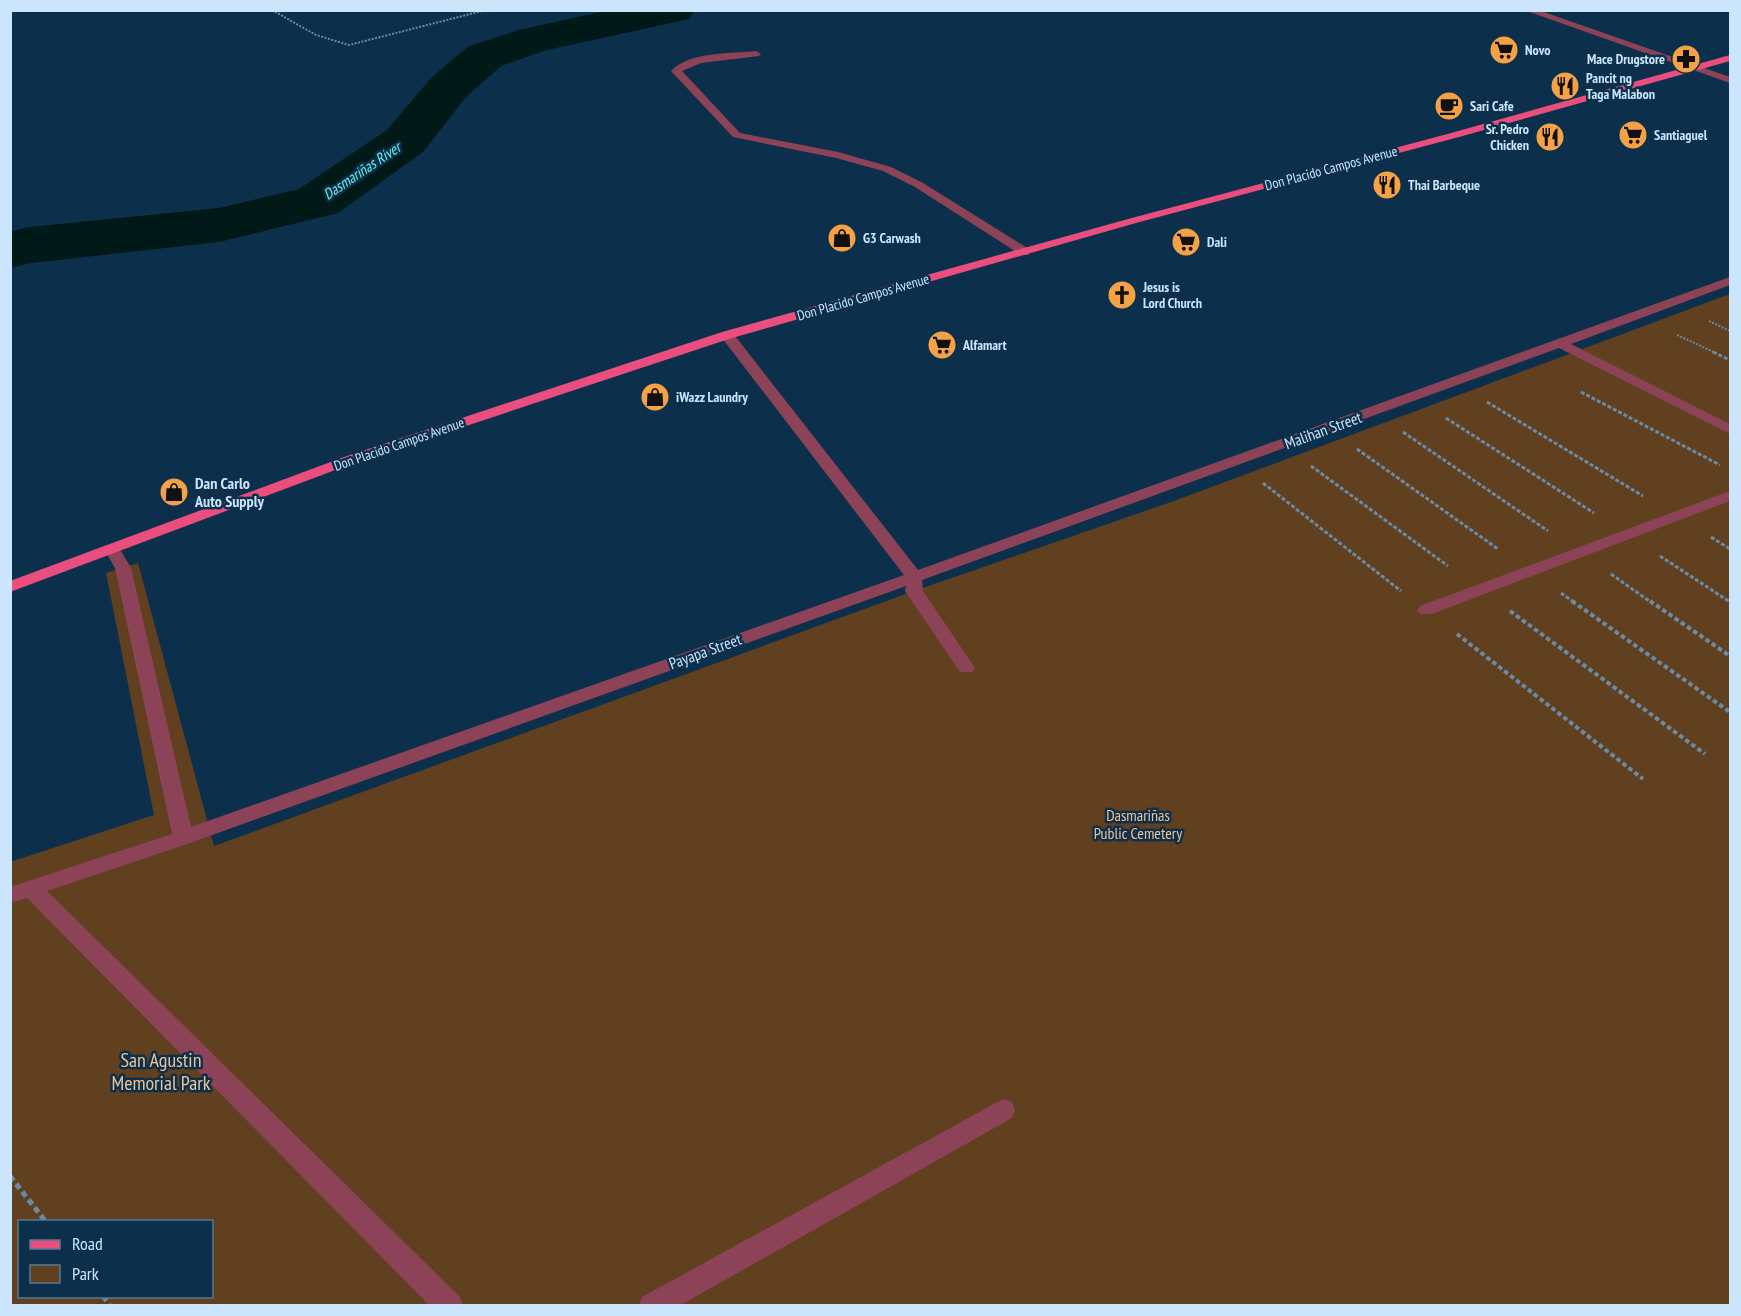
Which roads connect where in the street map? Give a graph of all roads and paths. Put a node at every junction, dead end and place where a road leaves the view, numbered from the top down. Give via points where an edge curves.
1 (272, 10) edge
2 (486, 10) edge
3 (1528, 10) edge
4 (756, 54) dead end
5 (1731, 58) edge
6 (1697, 68) junction
7 (1731, 80) edge
8 (1025, 252) junction
9 (1731, 281) edge
10 (1635, 315) junction
11 (727, 335) junction
12 (1558, 342) junction
13 (1731, 360) edge
14 (1453, 381) junction
15 (1575, 389) dead end
16 (1413, 397) junction
17 (1731, 430) edge
18 (1720, 465) dead end
19 (1731, 496) edge
20 (1676, 516) junction
21 (1627, 535) junction
22 (111, 549) junction
23 (1731, 549) edge
24 (914, 576) junction
25 (10, 587) edge
26 (1731, 602) edge
27 (1426, 610) dead end
28 (966, 668) dead end
29 (183, 838) junction
30 (21, 892) edge
31 (1003, 1110) dead end
32 (10, 1176) edge
33 (45, 1220) edge
34 (450, 1305) edge
35 (651, 1305) edge

1 - 2 path via 316,35 350,45
3 - 6 street
4 - 8 street via 696,62 676,70 737,135 838,155 887,170 919,185
5 - 6 main road, Don Placido Campos Avenue
6 - 7 street
6 - 8 main road, Don Placido Campos Avenue
8 - 11 main road, Don Placido Campos Avenue
9 - 10 street, Malihan Street
10 - 12 street, Malihan Street
10 - 13 path
11 - 22 main road, Don Placido Campos Avenue via 349,460
11 - 24 street
12 - 14 street, Malihan Street
12 - 17 street
14 - 16 street, Malihan Street
14 - 20 path
15 - 18 path
16 - 21 path
16 - 24 street, Malihan Street
19 - 20 street
20 - 21 street
20 - 23 path
21 - 26 path
21 - 27 street
22 - 25 main road, Don Placido Campos Avenue
22 - 29 street via 123,568
24 - 28 street via 914,591
24 - 29 street, Payapa Street
29 - 30 street, Payapa Street
30 - 34 street
31 - 35 street
32 - 33 path

